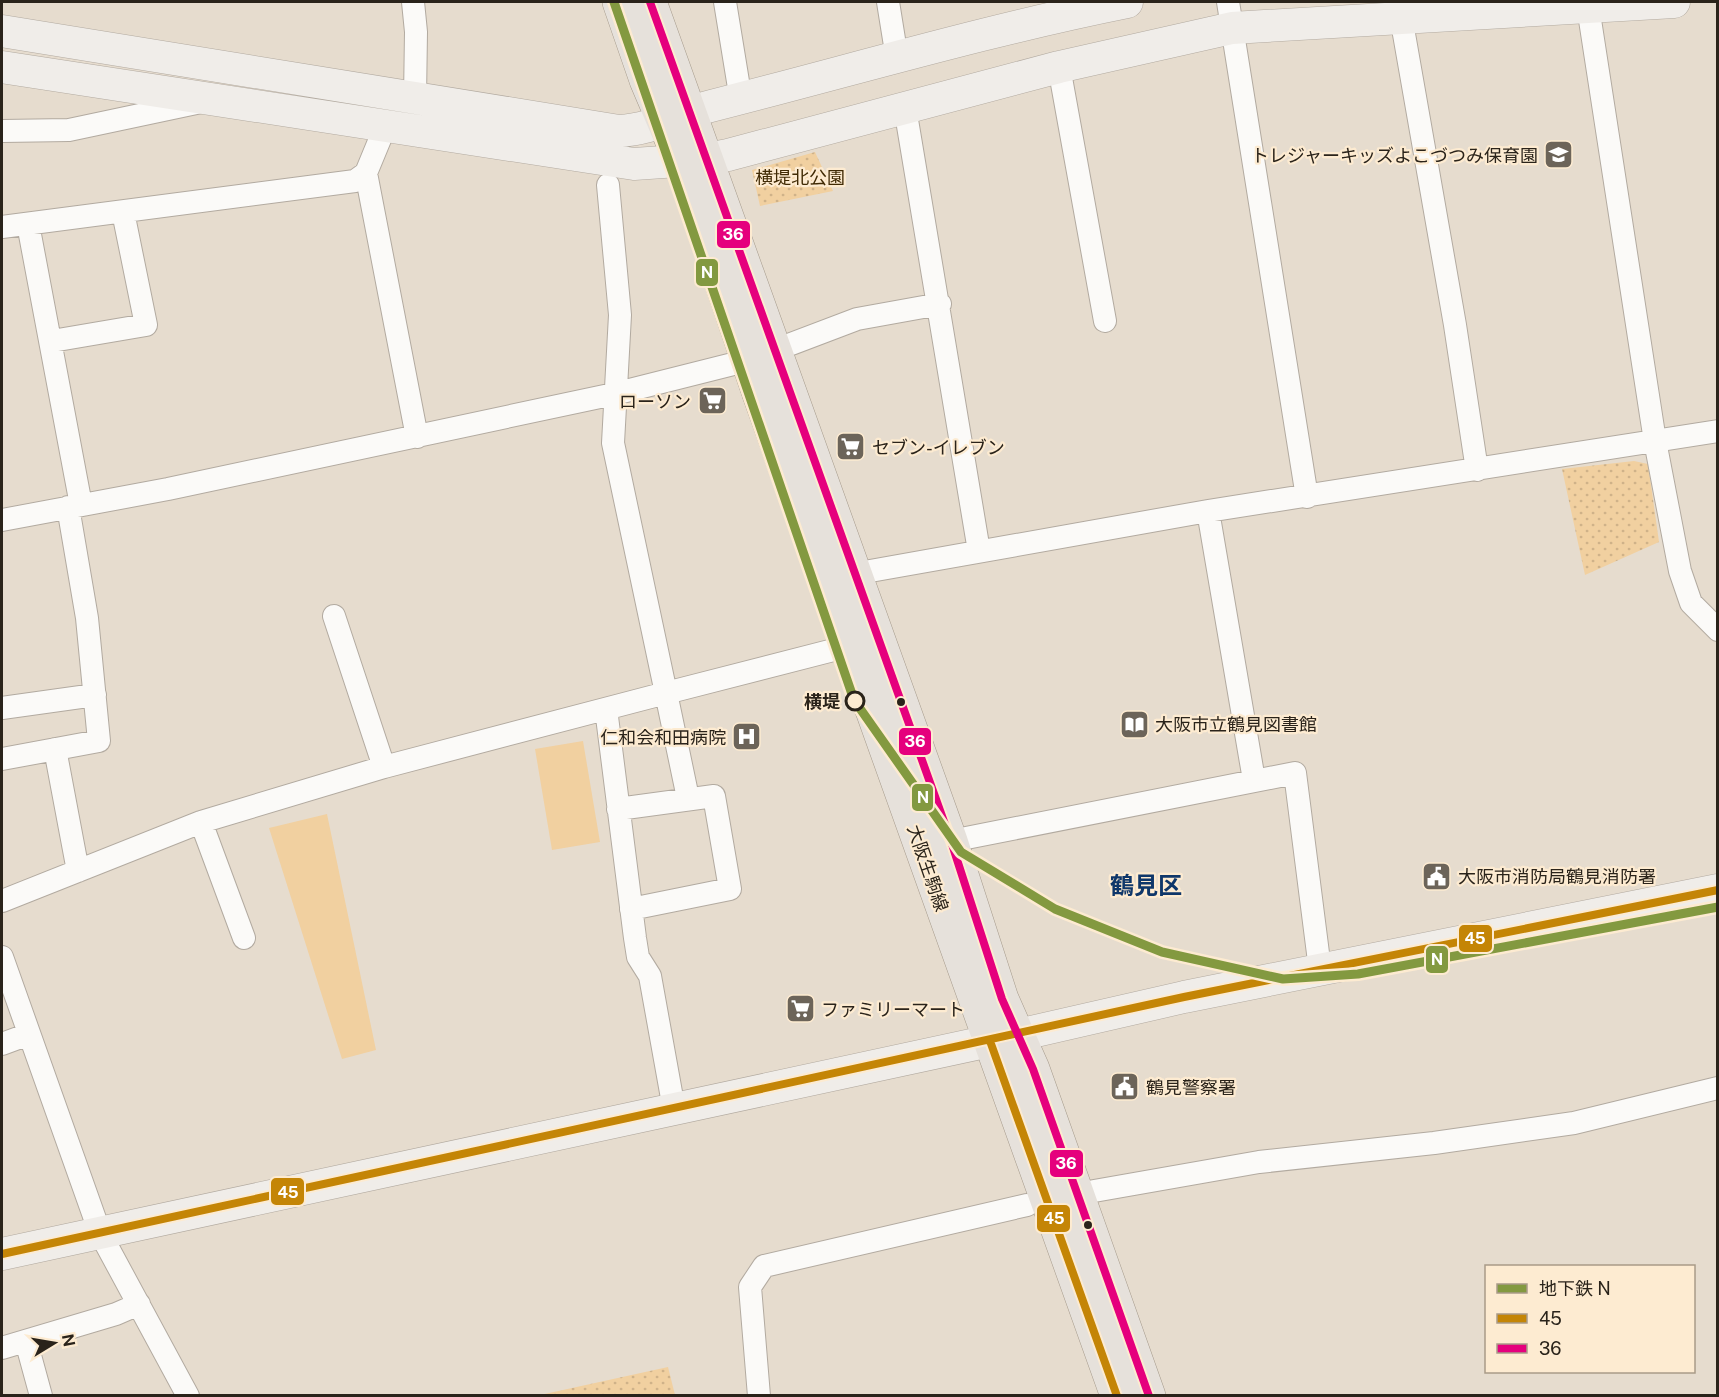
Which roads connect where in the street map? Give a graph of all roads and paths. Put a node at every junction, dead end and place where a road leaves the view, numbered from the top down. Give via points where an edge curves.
1 (413, 2) edge
2 (619, 2) edge
3 (650, 2) edge
4 (725, 2) edge
5 (888, 2) edge
6 (1127, 2) edge
7 (1674, 2) edge
8 (1588, 7) junction
9 (1054, 9) edge
10 (1230, 15) edge
11 (1401, 17) junction
12 (2, 31) edge
13 (897, 58) junction
14 (2, 67) edge
15 (1059, 67) junction
16 (208, 100) junction
17 (428, 100) junction
18 (741, 100) junction
19 (905, 108) junction
20 (677, 117) junction
21 (385, 127) junction
22 (2, 131) edge
23 (438, 134) junction
24 (694, 160) junction
25 (366, 173) junction
26 (608, 185) dead end
27 (123, 212) junction
28 (28, 224) junction
29 (2, 227) edge
30 (940, 304) junction
31 (1105, 321) dead end
32 (52, 341) junction
33 (762, 355) junction
34 (614, 394) junction
35 (1718, 430) edge
36 (417, 436) junction
37 (1655, 441) junction
38 (1477, 470) junction
39 (1307, 497) junction
40 (74, 506) junction
41 (1208, 511) junction
42 (2, 520) edge
43 (979, 551) junction
44 (840, 576) junction
45 (334, 616) dead end
46 (1718, 630) edge
47 (849, 646) junction
48 (666, 693) junction
49 (94, 695) junction
50 (2, 708) edge
51 (606, 709) junction
52 (55, 749) junction
53 (2, 759) edge
54 (384, 767) junction
55 (1254, 780) junction
56 (688, 798) junction
57 (618, 809) junction
58 (201, 822) junction
59 (951, 841) junction
60 (78, 871) junction
61 (1718, 890) edge
62 (3, 897) edge
63 (631, 909) junction
64 (244, 938) dead end
65 (2, 957) edge
66 (1320, 969) junction
67 (29, 1034) junction
68 (1004, 1038) junction
69 (2, 1044) edge
70 (1718, 1088) edge
71 (674, 1109) junction
72 (1077, 1194) junction
73 (1027, 1205) dead end
74 (100, 1233) junction
75 (2, 1254) edge
76 (139, 1304) junction
77 (26, 1341) junction
78 (2, 1348) edge
79 (41, 1395) edge
80 (188, 1395) edge
81 (759, 1395) edge
82 (1118, 1395) edge
83 (1149, 1395) edge

1 - 17 street
2 - 20 main road, 大阪生駒線 via 646,80
3 - 20 main road, 大阪生駒線
4 - 18 street
5 - 13 street
6 - 9 street
7 - 8 street
8 - 11 street
8 - 37 street
9 - 13 street
10 - 11 street
10 - 15 street
10 - 39 street
11 - 38 street
12 - 17 street
13 - 18 street
14 - 16 street
15 - 19 street
15 - 31 street
16 - 21 street
16 - 22 street via 69,130
17 - 20 street via 619,131 644,129
17 - 23 street
18 - 20 street
19 - 24 street
19 - 30 street
20 - 24 main road, 大阪生駒線
21 - 23 street
21 - 25 street
23 - 24 street via 634,164
24 - 33 main road, 大阪生駒線
25 - 27 street via 355,181
25 - 36 street
26 - 34 street via 620,315
27 - 28 street
27 - 32 street via 146,325
28 - 29 street
28 - 32 street
30 - 33 street via 857,319
30 - 43 street
32 - 40 street
33 - 34 street
33 - 44 main road, 大阪生駒線
34 - 36 street
34 - 48 street via 613,443
35 - 37 street
36 - 40 street
37 - 38 street
37 - 46 street via 1680,571 1691,603
38 - 39 street
39 - 41 street
40 - 42 street
40 - 49 street
41 - 43 street
41 - 55 street
43 - 44 street
44 - 47 main road, 大阪生駒線
44 - 59 main road, 大阪生駒線
45 - 54 street
47 - 48 street
47 - 68 main road, 大阪生駒線
48 - 51 street
48 - 56 street
49 - 50 street
49 - 52 street via 99,741
51 - 54 street
51 - 57 street
52 - 53 street
52 - 60 street
54 - 58 street
55 - 59 street
55 - 66 street via 1295,773
56 - 57 street
56 - 63 street via 714,796 730,889
57 - 63 street
58 - 60 street
58 - 64 street
59 - 68 main road, 大阪生駒線 via 1002,999
60 - 62 street
61 - 66 street
63 - 71 street via 638,957 650,976
65 - 67 street
66 - 68 street
67 - 69 street
67 - 74 street
68 - 71 street
68 - 72 main road, 大阪生駒線
68 - 82 main road, 大阪生駒線
70 - 72 street via 1574,1123 1259,1162
71 - 74 street
72 - 83 main road, 大阪生駒線
73 - 81 street via 764,1266 750,1287
74 - 75 street
74 - 76 street
76 - 77 street
76 - 80 street
77 - 78 street
77 - 79 street

